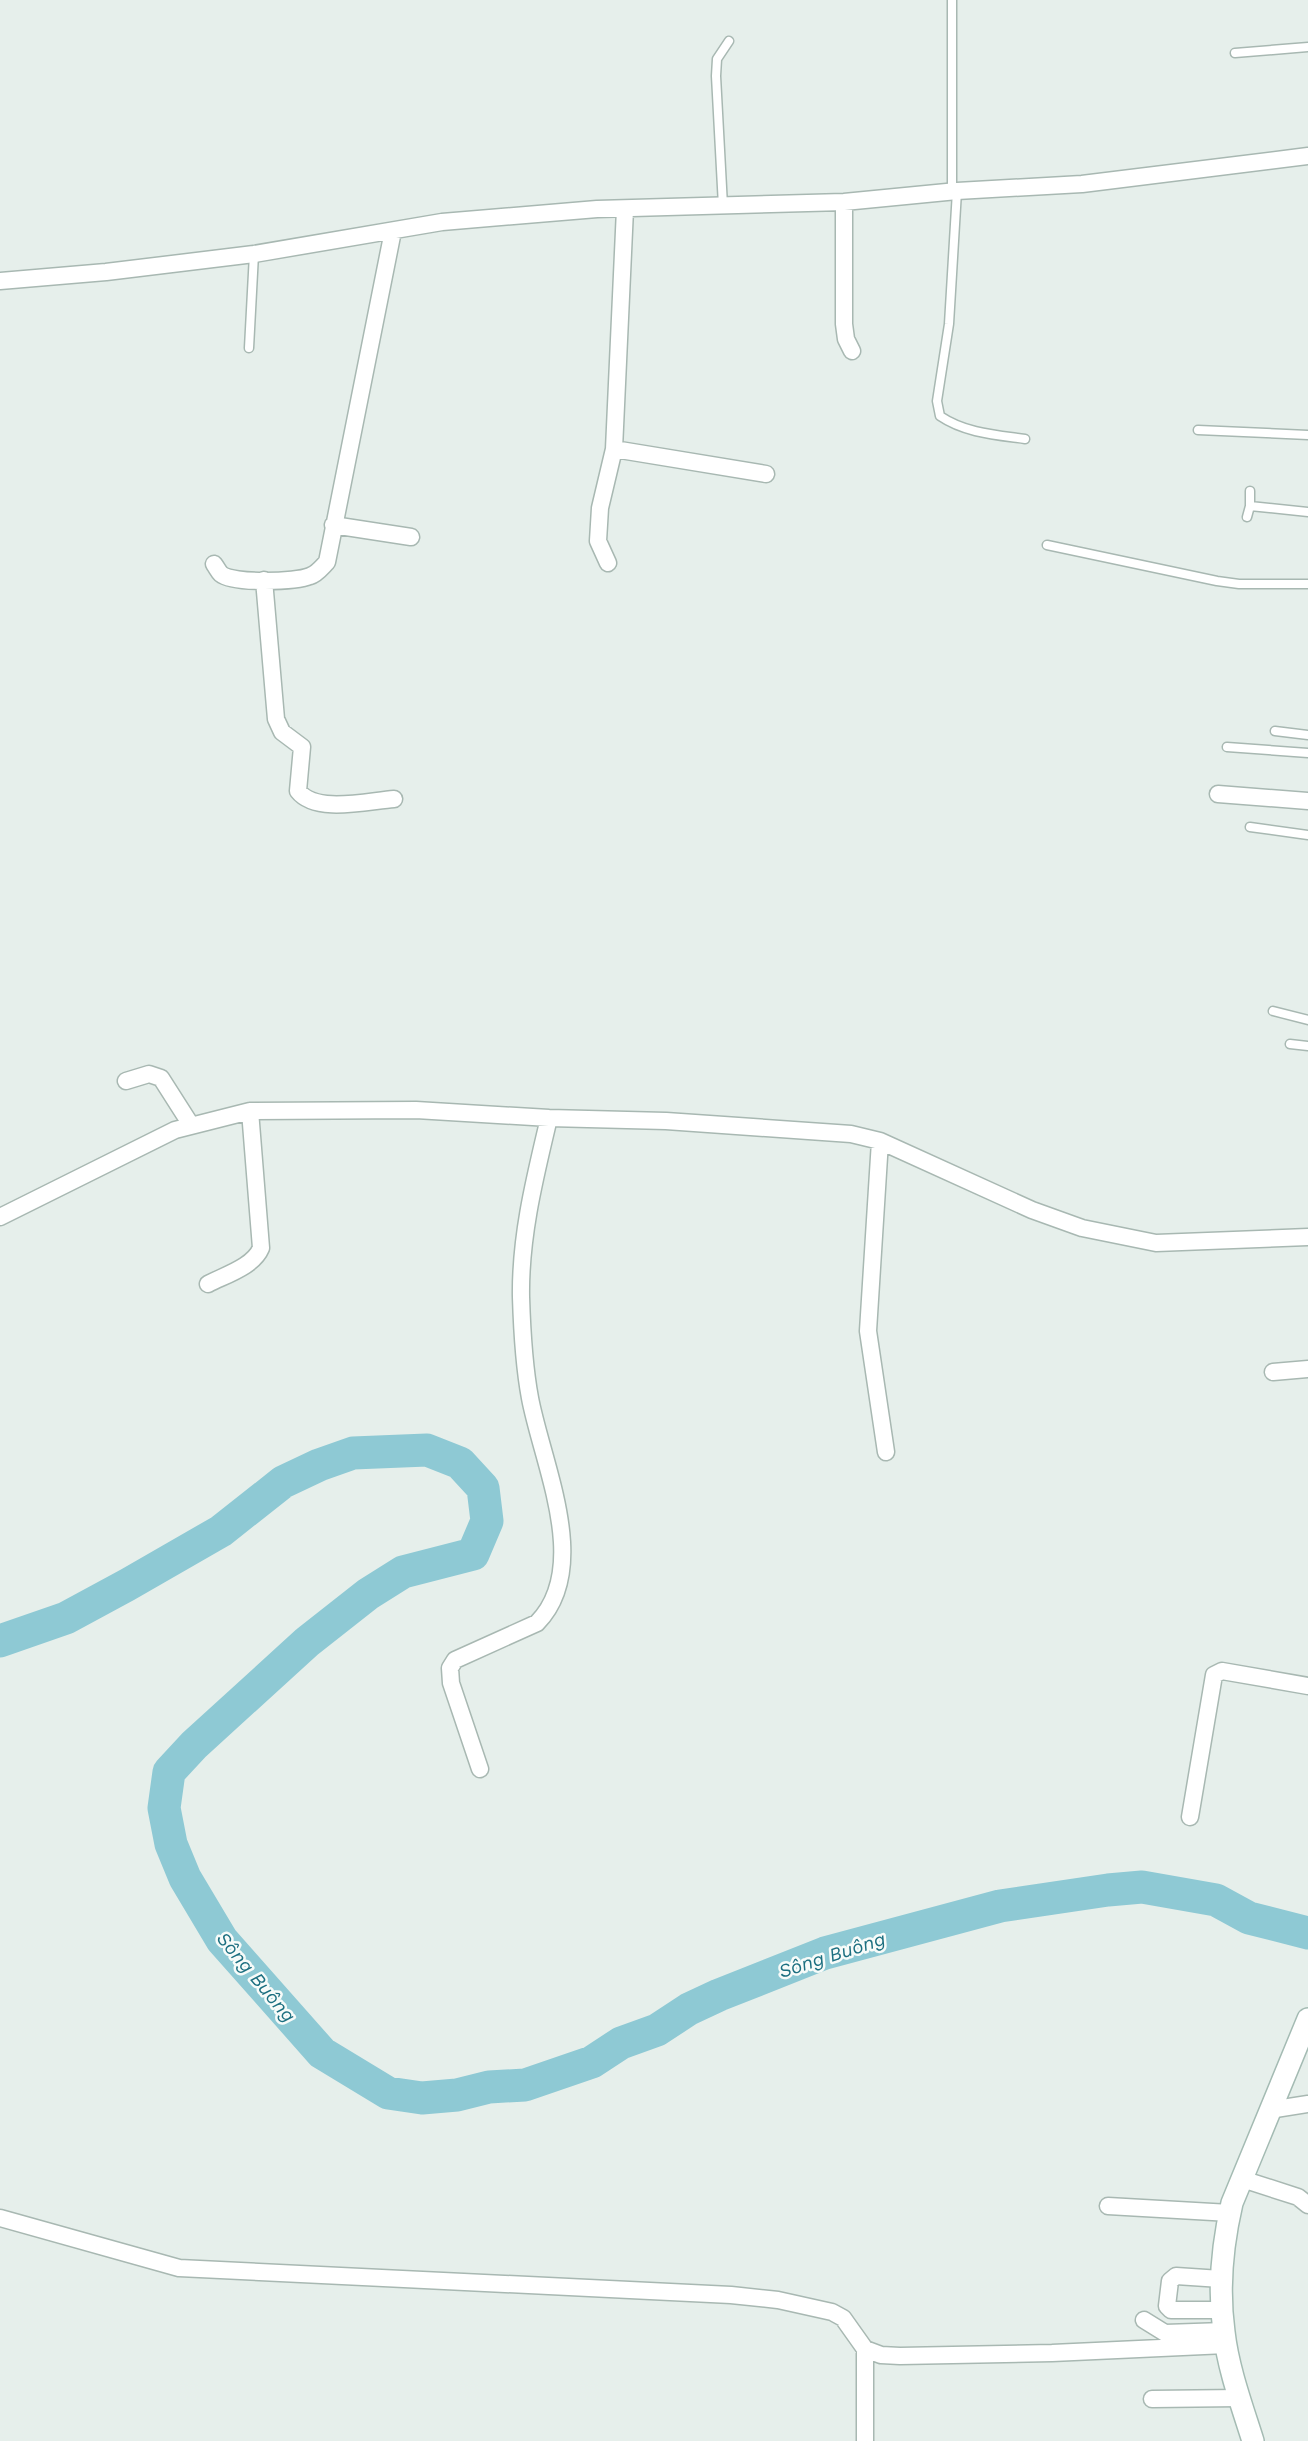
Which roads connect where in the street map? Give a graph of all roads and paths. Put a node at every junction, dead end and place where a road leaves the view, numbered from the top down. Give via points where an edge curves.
1 (952, 0) edge
2 (729, 41) dead end
3 (1308, 47) edge
4 (1235, 53) dead end
5 (1308, 156) edge
6 (954, 191) junction
7 (844, 202) junction
8 (723, 206) junction
9 (625, 209) junction
10 (393, 231) junction
11 (254, 254) junction
12 (0, 281) edge
13 (249, 348) dead end
14 (852, 351) dead end
15 (1198, 430) dead end
16 (1308, 435) edge
17 (1025, 439) dead end
18 (614, 449) junction
19 (766, 474) dead end
20 (1250, 491) dead end
21 (1250, 506) junction
22 (1308, 512) edge
23 (1247, 517) dead end
24 (333, 525) junction
25 (411, 537) dead end
26 (1046, 545) dead end
27 (608, 563) dead end
28 (214, 564) dead end
29 (264, 580) junction
30 (1308, 584) edge
31 (1275, 731) dead end
32 (1308, 735) edge
33 (1227, 747) dead end
34 (1308, 753) edge
35 (1218, 794) dead end
36 (394, 799) dead end
37 (1308, 801) edge
38 (1250, 827) dead end
39 (1308, 835) edge
40 (1273, 1012) dead end
41 (1308, 1020) edge
42 (1290, 1044) dead end
43 (1308, 1046) edge
44 (126, 1081) dead end
45 (250, 1111) junction
46 (549, 1118) junction
47 (191, 1125) junction
48 (880, 1142) junction
49 (0, 1217) edge
50 (1308, 1237) edge
51 (208, 1284) dead end
52 (1308, 1369) edge
53 (1273, 1371) dead end
54 (886, 1452) dead end
55 (1308, 1686) edge
56 (480, 1769) dead end
57 (1190, 1817) dead end
58 (1305, 2028) edge
59 (1308, 2104) edge
60 (1269, 2110) junction
61 (1242, 2179) junction
62 (1308, 2205) edge
63 (1108, 2206) dead end
64 (1230, 2213) junction
65 (0, 2218) edge
66 (1221, 2278) junction
67 (1144, 2320) dead end
68 (1224, 2329) junction
69 (865, 2349) junction
70 (1240, 2398) junction
71 (1152, 2399) dead end
72 (865, 2441) edge
73 (1253, 2441) edge

1 - 6 lane
2 - 8 lane via 717,59 716,76
3 - 4 lane
5 - 6 street via 1082,184
6 - 7 street
6 - 17 lane via 949,324 937,401 940,416 973,431
7 - 8 street
7 - 14 street via 844,324
8 - 9 street
9 - 10 street via 442,222
9 - 18 street
10 - 11 street
10 - 24 street
11 - 12 street
11 - 13 lane
15 - 16 lane
18 - 19 street
18 - 27 street via 600,508 598,541
20 - 21 lane
21 - 22 lane
21 - 23 lane
24 - 25 street
24 - 29 street via 327,562 314,575
26 - 30 lane via 1217,581
28 - 29 street via 222,575 237,580
29 - 36 street via 276,719 282,732 302,747 298,791 305,799 333,805
31 - 32 lane
33 - 34 lane
35 - 37 street
38 - 39 lane
40 - 41 lane
42 - 43 lane
44 - 47 street via 149,1074 161,1078
45 - 46 street via 416,1110
45 - 47 street
45 - 51 street via 261,1248 251,1261
46 - 48 street via 789,1129 851,1134
46 - 56 street via 528,1211 521,1299 530,1399 557,1503 562,1549 556,1589 546,1614 537,1623 455,1660 450,1668
47 - 49 street
48 - 50 street via 1082,1228 1156,1243
48 - 54 street via 868,1331
52 - 53 street
55 - 57 street via 1222,1671 1214,1675
58 - 60 main road
59 - 60 street
60 - 61 main road
61 - 62 street via 1298,2197
61 - 64 main road
63 - 64 street
64 - 66 main road
65 - 69 street via 179,2268 778,2300 843,2318
66 - 68 main road
66 - 68 street via 1176,2276 1170,2281 1167,2306
67 - 68 street via 1165,2333
68 - 69 street via 1052,2353 900,2356
68 - 70 main road
69 - 72 street
70 - 71 street
70 - 73 main road

